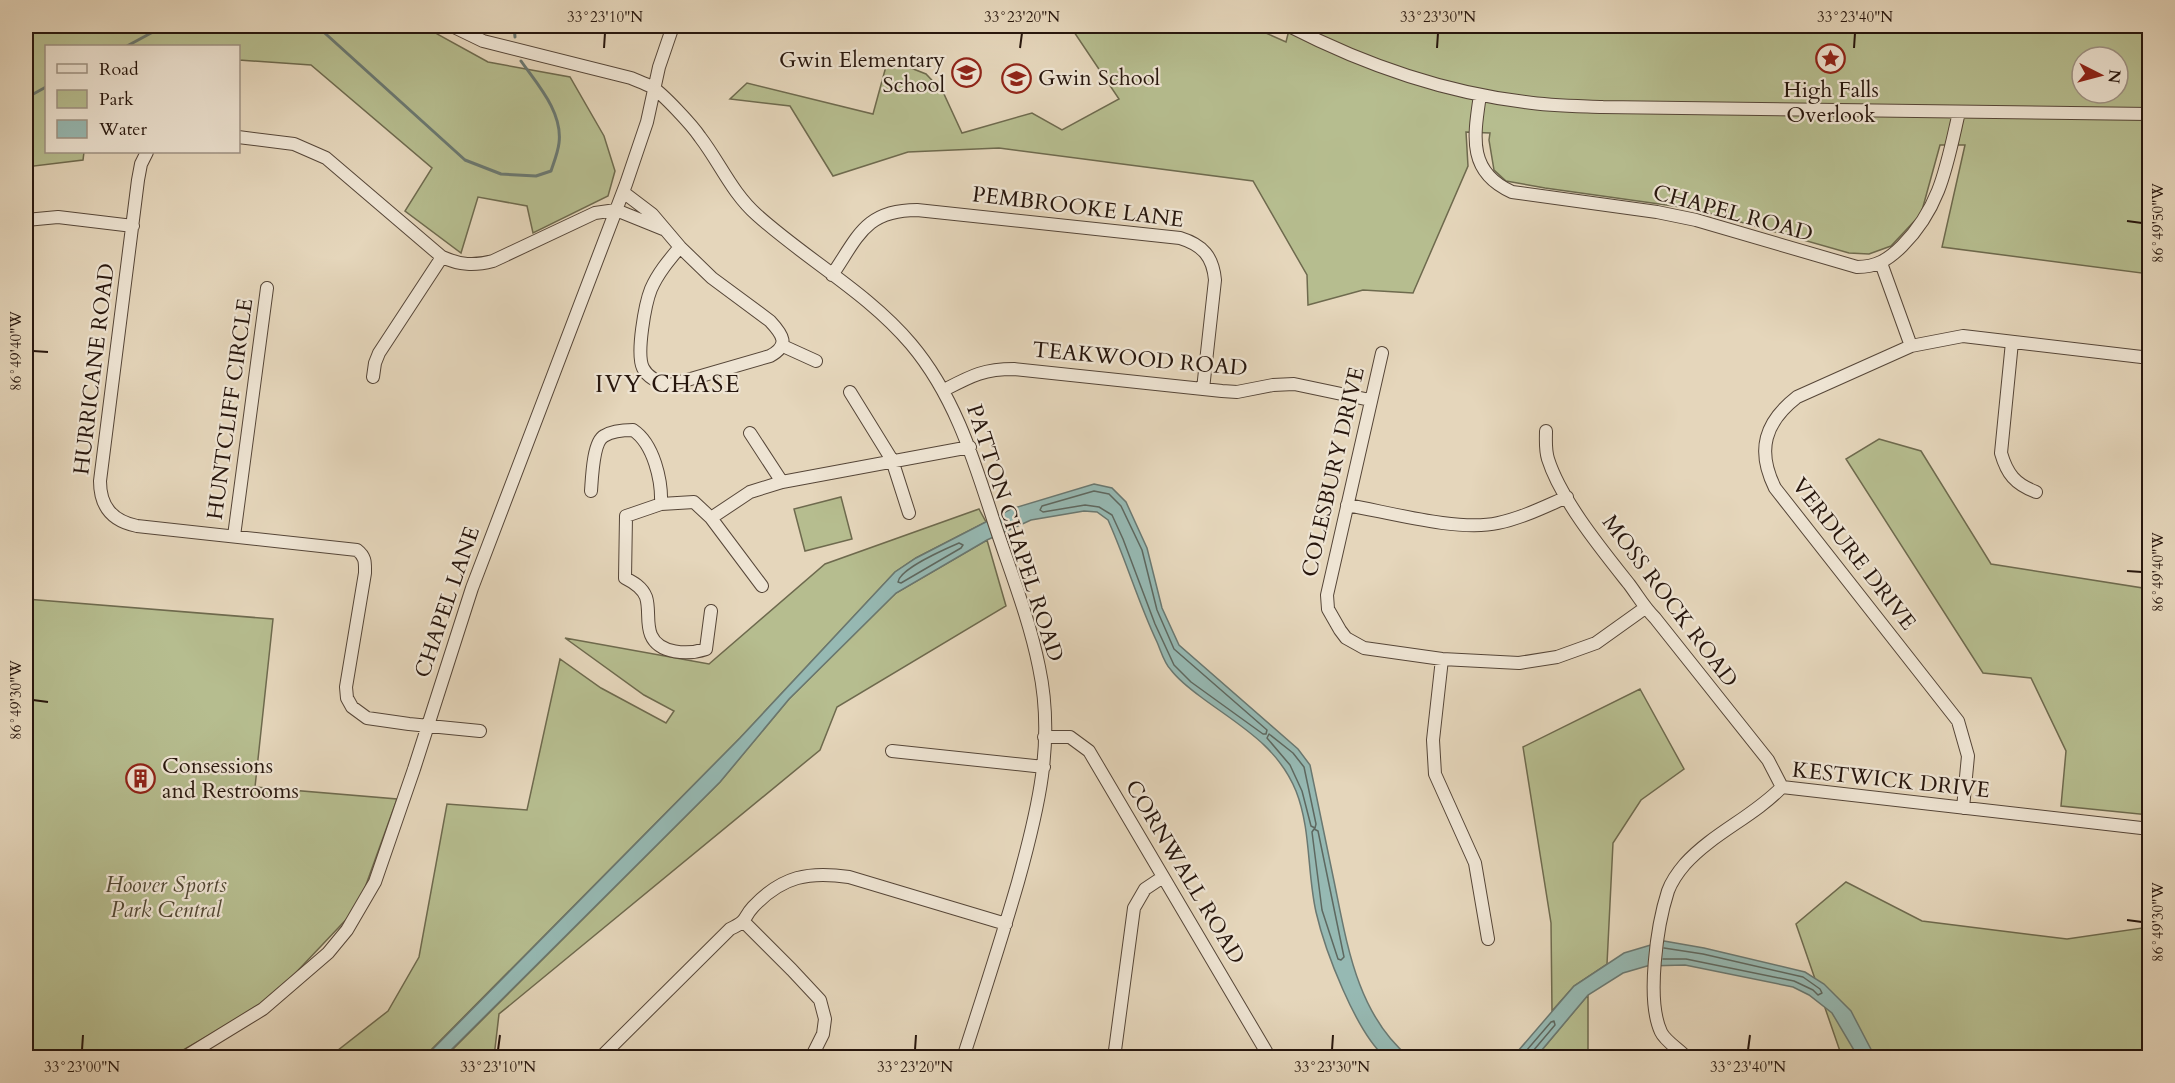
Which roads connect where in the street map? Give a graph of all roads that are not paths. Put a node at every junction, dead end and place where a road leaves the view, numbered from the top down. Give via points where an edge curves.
1 (452, 26) edge
2 (673, 26) edge
3 (1289, 26) edge
4 (654, 88) junction
5 (1480, 95) junction
6 (1959, 112) junction
7 (2150, 114) edge
8 (240, 137) edge
9 (146, 153) edge
10 (623, 192) junction
11 (616, 210) junction
12 (26, 220) edge
13 (133, 226) junction
14 (663, 229) junction
15 (680, 247) junction
16 (442, 257) junction
17 (1881, 263) junction
18 (832, 275) junction
19 (267, 288) dead end
20 (2012, 342) junction
21 (783, 346) junction
22 (1911, 346) junction
23 (1382, 353) dead end
24 (2150, 358) edge
25 (816, 361) dead end
26 (373, 377) dead end
27 (1203, 389) junction
28 (944, 390) junction
29 (850, 392) dead end
30 (1370, 400) junction
31 (1546, 431) dead end
32 (750, 433) dead end
33 (970, 447) junction
34 (891, 460) junction
35 (782, 482) junction
36 (591, 491) dead end
37 (2036, 492) dead end
38 (1567, 497) junction
39 (661, 504) junction
40 (1347, 505) junction
41 (909, 513) dead end
42 (711, 518) junction
43 (234, 536) junction
44 (762, 586) dead end
45 (1645, 608) junction
46 (711, 611) dead end
47 (1442, 659) junction
48 (428, 725) junction
49 (480, 731) dead end
50 (1044, 737) junction
51 (892, 751) dead end
52 (1044, 767) junction
53 (1782, 787) junction
54 (1963, 808) junction
55 (2150, 829) edge
56 (1163, 877) junction
57 (744, 922) junction
58 (1006, 924) junction
59 (1488, 939) dead end
60 (183, 1058) edge
61 (600, 1058) edge
62 (811, 1058) edge
63 (963, 1058) edge
64 (1114, 1058) edge
65 (1270, 1058) edge
66 (1687, 1058) edge

1 - 4 street via 483,41 631,78
2 - 4 street
3 - 5 street via 1356,58
4 - 10 street, CHAPEL LANE via 647,122
4 - 18 street, PATTON CHAPEL ROAD via 700,136 741,199 792,246
5 - 6 street via 1603,107
5 - 17 street, CHAPEL ROAD via 1475,125 1480,165 1497,185 1512,192 1696,220 1844,265 1870,267
6 - 7 street
6 - 17 street via 1946,172 1934,204 1911,237
8 - 16 street via 294,144 326,158
9 - 13 street, HURRICANE ROAD via 141,164
10 - 11 street, CHAPEL LANE
10 - 14 street via 652,214
11 - 14 street
11 - 16 street via 595,213 493,261 471,266
11 - 48 street, CHAPEL LANE via 472,588
12 - 13 street via 58,217
13 - 43 street, HURRICANE ROAD via 100,481 103,503 127,524
14 - 15 street
15 - 21 street via 712,278 770,321
15 - 21 street via 650,291 641,351 647,373 661,383 682,383 770,356
16 - 26 street via 379,353
17 - 22 street
18 - 27 street, PEMBROOKE LANE via 871,221 897,210 1186,240 1208,254 1214,270
18 - 28 street, PATTON CHAPEL ROAD via 897,329
19 - 43 street, HUNTCLIFF CIRCLE
20 - 22 street, VERDURE DRIVE via 1963,336
20 - 24 street, VERDURE DRIVE
20 - 37 street via 2001,453 2010,475 2021,487
21 - 25 street
22 - 54 street, VERDURE DRIVE via 1797,397 1783,408 1768,430 1764,453 1767,473 1775,488 1958,721 1968,756
23 - 30 street, COLESBURY DRIVE
27 - 28 street, TEAKWOOD ROAD via 991,369
27 - 30 street, TEAKWOOD ROAD via 1237,392 1294,384
28 - 33 street, PATTON CHAPEL ROAD
29 - 34 street
30 - 40 street, COLESBURY DRIVE
31 - 38 street, MOSS ROCK ROAD via 1548,459
32 - 35 street
33 - 34 street
33 - 50 street, PATTON CHAPEL ROAD via 1039,667
34 - 35 street
34 - 41 street
35 - 42 street via 750,492
36 - 39 street via 600,440 633,430 639,434 658,471
38 - 40 street via 1518,518 1481,526
38 - 45 street, MOSS ROCK ROAD
39 - 42 street via 694,502
39 - 46 street via 626,516 625,578 645,596 650,633 656,644 669,651 706,649
40 - 47 street, COLESBURY DRIVE via 1327,595 1333,620 1346,638 1364,648
42 - 44 street
43 - 48 street, HURRICANE ROAD via 347,548 363,554 365,573 345,687 347,698 352,708 367,718
45 - 47 street, COLESBURY DRIVE via 1596,643 1557,657 1519,663
45 - 53 street, MOSS ROCK ROAD via 1768,760
47 - 59 street via 1433,740 1435,774 1475,863
48 - 49 street
48 - 60 street, CHAPEL LANE via 382,865 347,930 328,953 262,1009
50 - 52 street, PATTON CHAPEL ROAD
50 - 56 street, CORNWALL ROAD via 1070,737 1089,751
51 - 52 street
52 - 58 street, PATTON CHAPEL ROAD via 1036,817
53 - 54 street, KESTWICK DRIVE
53 - 66 street, KESTWICK DRIVE via 1710,842 1685,865 1669,889 1654,978 1655,1009 1662,1034
54 - 55 street, KESTWICK DRIVE
56 - 64 street via 1145,889 1134,908
56 - 65 street, CORNWALL ROAD
57 - 58 street via 752,908 774,888 822,873 849,877
57 - 61 street via 730,929
57 - 62 street via 820,1000 825,1019 823,1034
58 - 63 street, PATTON CHAPEL ROAD

